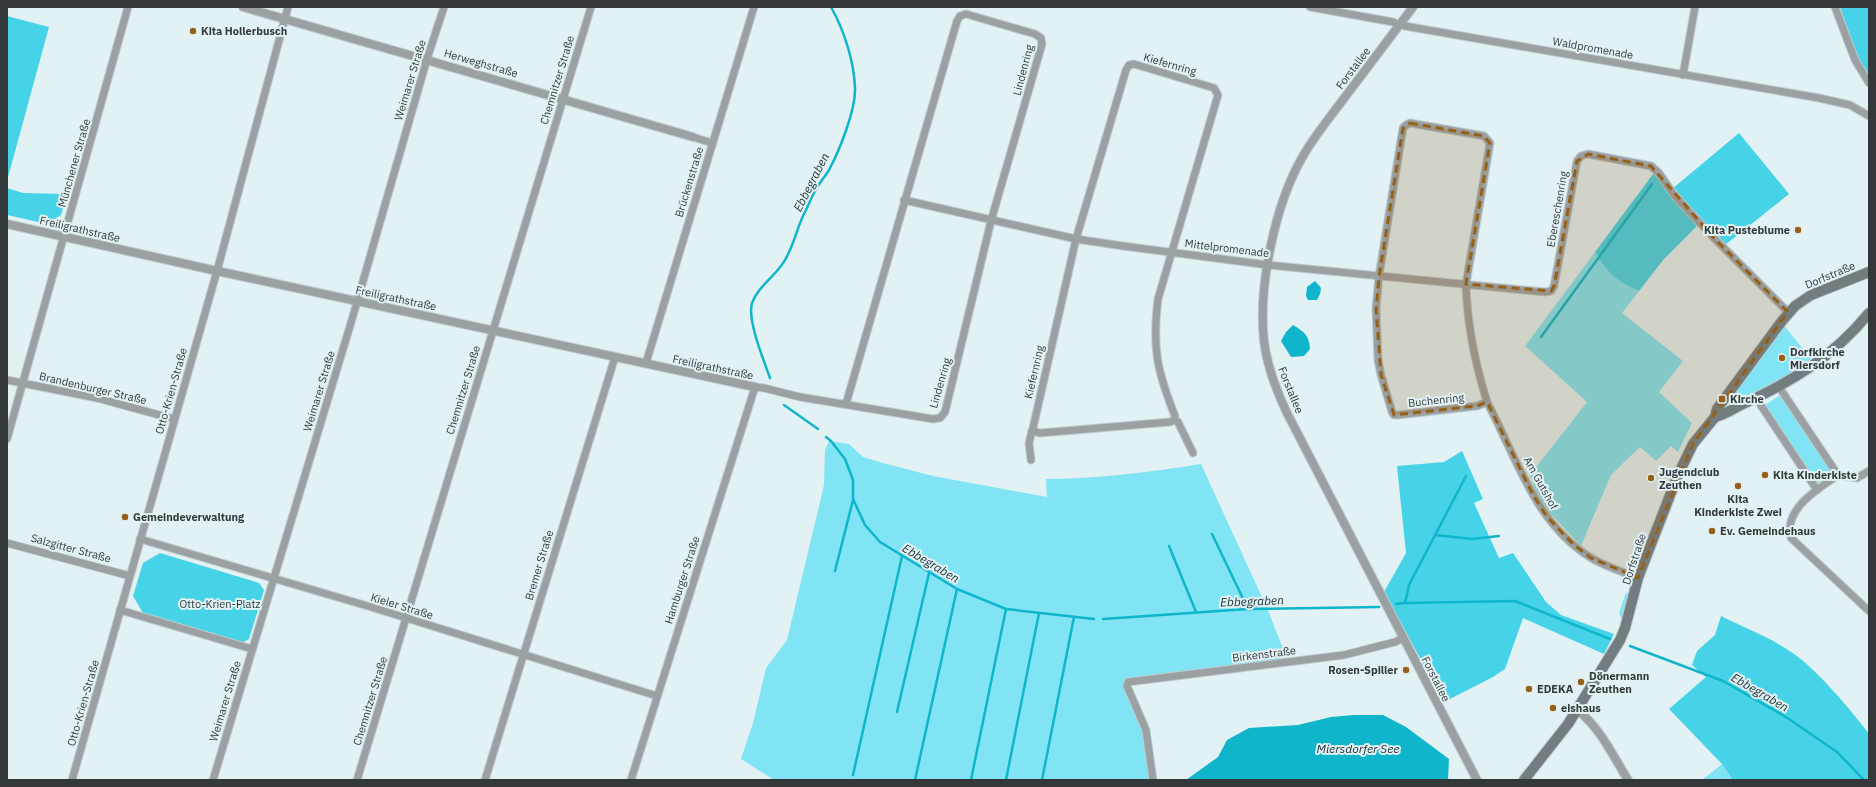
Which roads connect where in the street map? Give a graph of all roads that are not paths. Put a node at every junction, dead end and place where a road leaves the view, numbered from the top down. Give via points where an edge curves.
1 (128, 7) edge
2 (243, 7) edge
3 (288, 7) edge
4 (444, 7) edge
5 (591, 7) edge
6 (754, 7) edge
7 (1310, 7) edge
8 (1413, 7) edge
9 (1695, 7) edge
10 (1835, 7) edge
11 (285, 18) junction
12 (1399, 25) junction
13 (427, 59) junction
14 (1683, 75) junction
15 (1869, 83) edge
16 (563, 98) junction
17 (1869, 116) edge
18 (693, 137) joint
19 (712, 143) junction
20 (904, 200) junction
21 (991, 221) junction
22 (7, 224) edge
23 (64, 236) junction
24 (1076, 239) junction
25 (1171, 253) junction
26 (1268, 265) junction
27 (217, 271) junction
28 (1869, 272) edge
29 (1379, 276) junction
30 (1466, 284) junction
31 (1551, 291) joint
32 (357, 301) junction
33 (1788, 312) junction
34 (1869, 313) edge
35 (492, 331) junction
36 (615, 357) junction
37 (646, 363) junction
38 (7, 380) edge
39 (23, 384) junction
40 (755, 387) junction
41 (1779, 387) junction
42 (781, 393) joint
43 (1756, 398) junction
44 (1487, 402) junction
45 (846, 404) junction
46 (1715, 417) junction
47 (174, 419) junction
48 (1174, 420) junction
49 (1032, 431) junction
50 (7, 439) edge
51 (1193, 453) dead end
52 (1031, 460) dead end
53 (1869, 471) edge
54 (1838, 475) junction
55 (1817, 490) junction
56 (140, 539) junction
57 (7, 543) edge
58 (130, 576) junction
59 (1638, 578) junction
60 (274, 579) junction
61 (120, 610) junction
62 (1869, 611) edge
63 (407, 618) junction
64 (1403, 638) junction
65 (252, 649) junction
66 (523, 655) junction
67 (657, 696) junction
68 (1577, 710) junction
69 (72, 780) edge
70 (213, 780) edge
71 (357, 780) edge
72 (484, 780) edge
73 (631, 780) edge
74 (1153, 780) edge
75 (1477, 780) edge
76 (1524, 780) edge
77 (1628, 780) edge

1 - 23 street, Münchener Straße
2 - 11 street, Herweghstraße
3 - 11 street, Otto-Krien-Straße
4 - 13 street, Weimarer Straße
5 - 16 street, Chemnitzer Straße
6 - 19 street, Brückenstraße
7 - 12 street, Waldpromenade
8 - 12 street, Forstallee
9 - 14 street
10 - 15 street via 1855,60
11 - 13 street, Herweghstraße
11 - 27 street, Otto-Krien-Straße
12 - 14 street, Waldpromenade
12 - 26 street, Forstallee via 1303,156 1280,211
13 - 16 street, Herweghstraße
13 - 32 street, Weimarer Straße
14 - 17 street, Waldpromenade via 1832,101 1850,105
16 - 18 street, Herweghstraße
16 - 35 street, Chemnitzer Straße
18 - 19 street, Herweghstraße
19 - 37 street, Brückenstraße
20 - 21 street, Mittelpromenade
20 - 21 street, Lindenring via 957,21 960,16 966,14 1035,34 1041,38 1042,44
20 - 45 street, Lindenring
21 - 24 street, Mittelpromenade
21 - 45 street, Lindenring via 948,404 943,415 940,418 933,418
22 - 23 street, Freiligrathstraße
23 - 27 street, Freiligrathstraße
23 - 39 street, Münchener Straße
24 - 25 street, Mittelpromenade
24 - 25 street, Kiefernring via 1126,70 1129,65 1134,64 1214,88 1218,95
24 - 49 street, Kiefernring
25 - 26 street, Mittelpromenade
25 - 48 street, Kiefernring via 1158,299 1154,338 1160,378 1175,416
26 - 29 street, Mittelpromenade
26 - 64 street, Forstallee via 1263,331 1267,360 1275,386
27 - 32 street, Freiligrathstraße
27 - 47 street, Otto-Krien-Straße
28 - 33 main road, Dorfstraße via 1811,295
29 - 30 street, Mittelpromenade
29 - 30 street, Buchenring via 1403,128 1410,123 1484,136 1490,143
29 - 44 street, Buchenring via 1376,325 1378,360 1394,415 1477,406
30 - 31 street, Mittelpromenade
30 - 44 street, Buchenring via 1472,347
31 - 33 street, Ebereschenring via 1577,161 1581,156 1588,154 1651,166 1713,237
32 - 35 street, Freiligrathstraße
32 - 60 street, Weimarer Straße
33 - 46 main road, Dorfstraße via 1717,410
34 - 41 main road, Dorfstraße via 1836,349
35 - 36 street, Freiligrathstraße
35 - 63 street, Chemnitzer Straße
36 - 37 street, Freiligrathstraße
36 - 66 street, Bremer Straße
37 - 40 street, Freiligrathstraße
38 - 39 street, Brandenburger Straße
39 - 47 street, Brandenburger Straße via 97,398
39 - 50 street, Münchener Straße
40 - 42 street, Freiligrathstraße
40 - 67 street, Hamburger Straße
41 - 43 main road, Dorfstraße
41 - 54 street
42 - 45 street, Lindenring
43 - 46 main road, Dorfstraße
43 - 55 street
44 - 59 street, Am Gutshof via 1533,495 1547,517 1574,546 1590,557
46 - 59 main road, Dorfstraße via 1697,438 1687,456
47 - 56 street, Otto-Krien-Straße
48 - 49 street via 1090,430 1040,433
48 - 51 street, Kiefernring via 1178,422
49 - 52 street, Kiefernring via 1029,443
53 - 54 street via 1858,478
54 - 55 street
55 - 62 street via 1794,512 1789,530 1792,538
56 - 58 street, Otto-Krien-Straße
56 - 60 street, Kieler Straße
57 - 58 street, Salzgitter Straße
58 - 61 street, Otto-Krien-Straße
59 - 68 main road, Dorfstraße via 1622,636
60 - 63 street, Kieler Straße
60 - 65 street, Weimarer Straße
61 - 65 street
61 - 69 street, Otto-Krien-Straße
63 - 66 street, Kieler Straße
63 - 71 street, Chemnitzer Straße
64 - 74 street, Birkenstraße via 1344,655 1128,682 1146,730
64 - 75 street, Forstallee
65 - 70 street, Weimarer Straße
66 - 67 street, Kieler Straße
66 - 72 street, Bremer Straße
67 - 73 street, Hamburger Straße
68 - 76 main road, Dorfstraße
68 - 77 street via 1596,729

